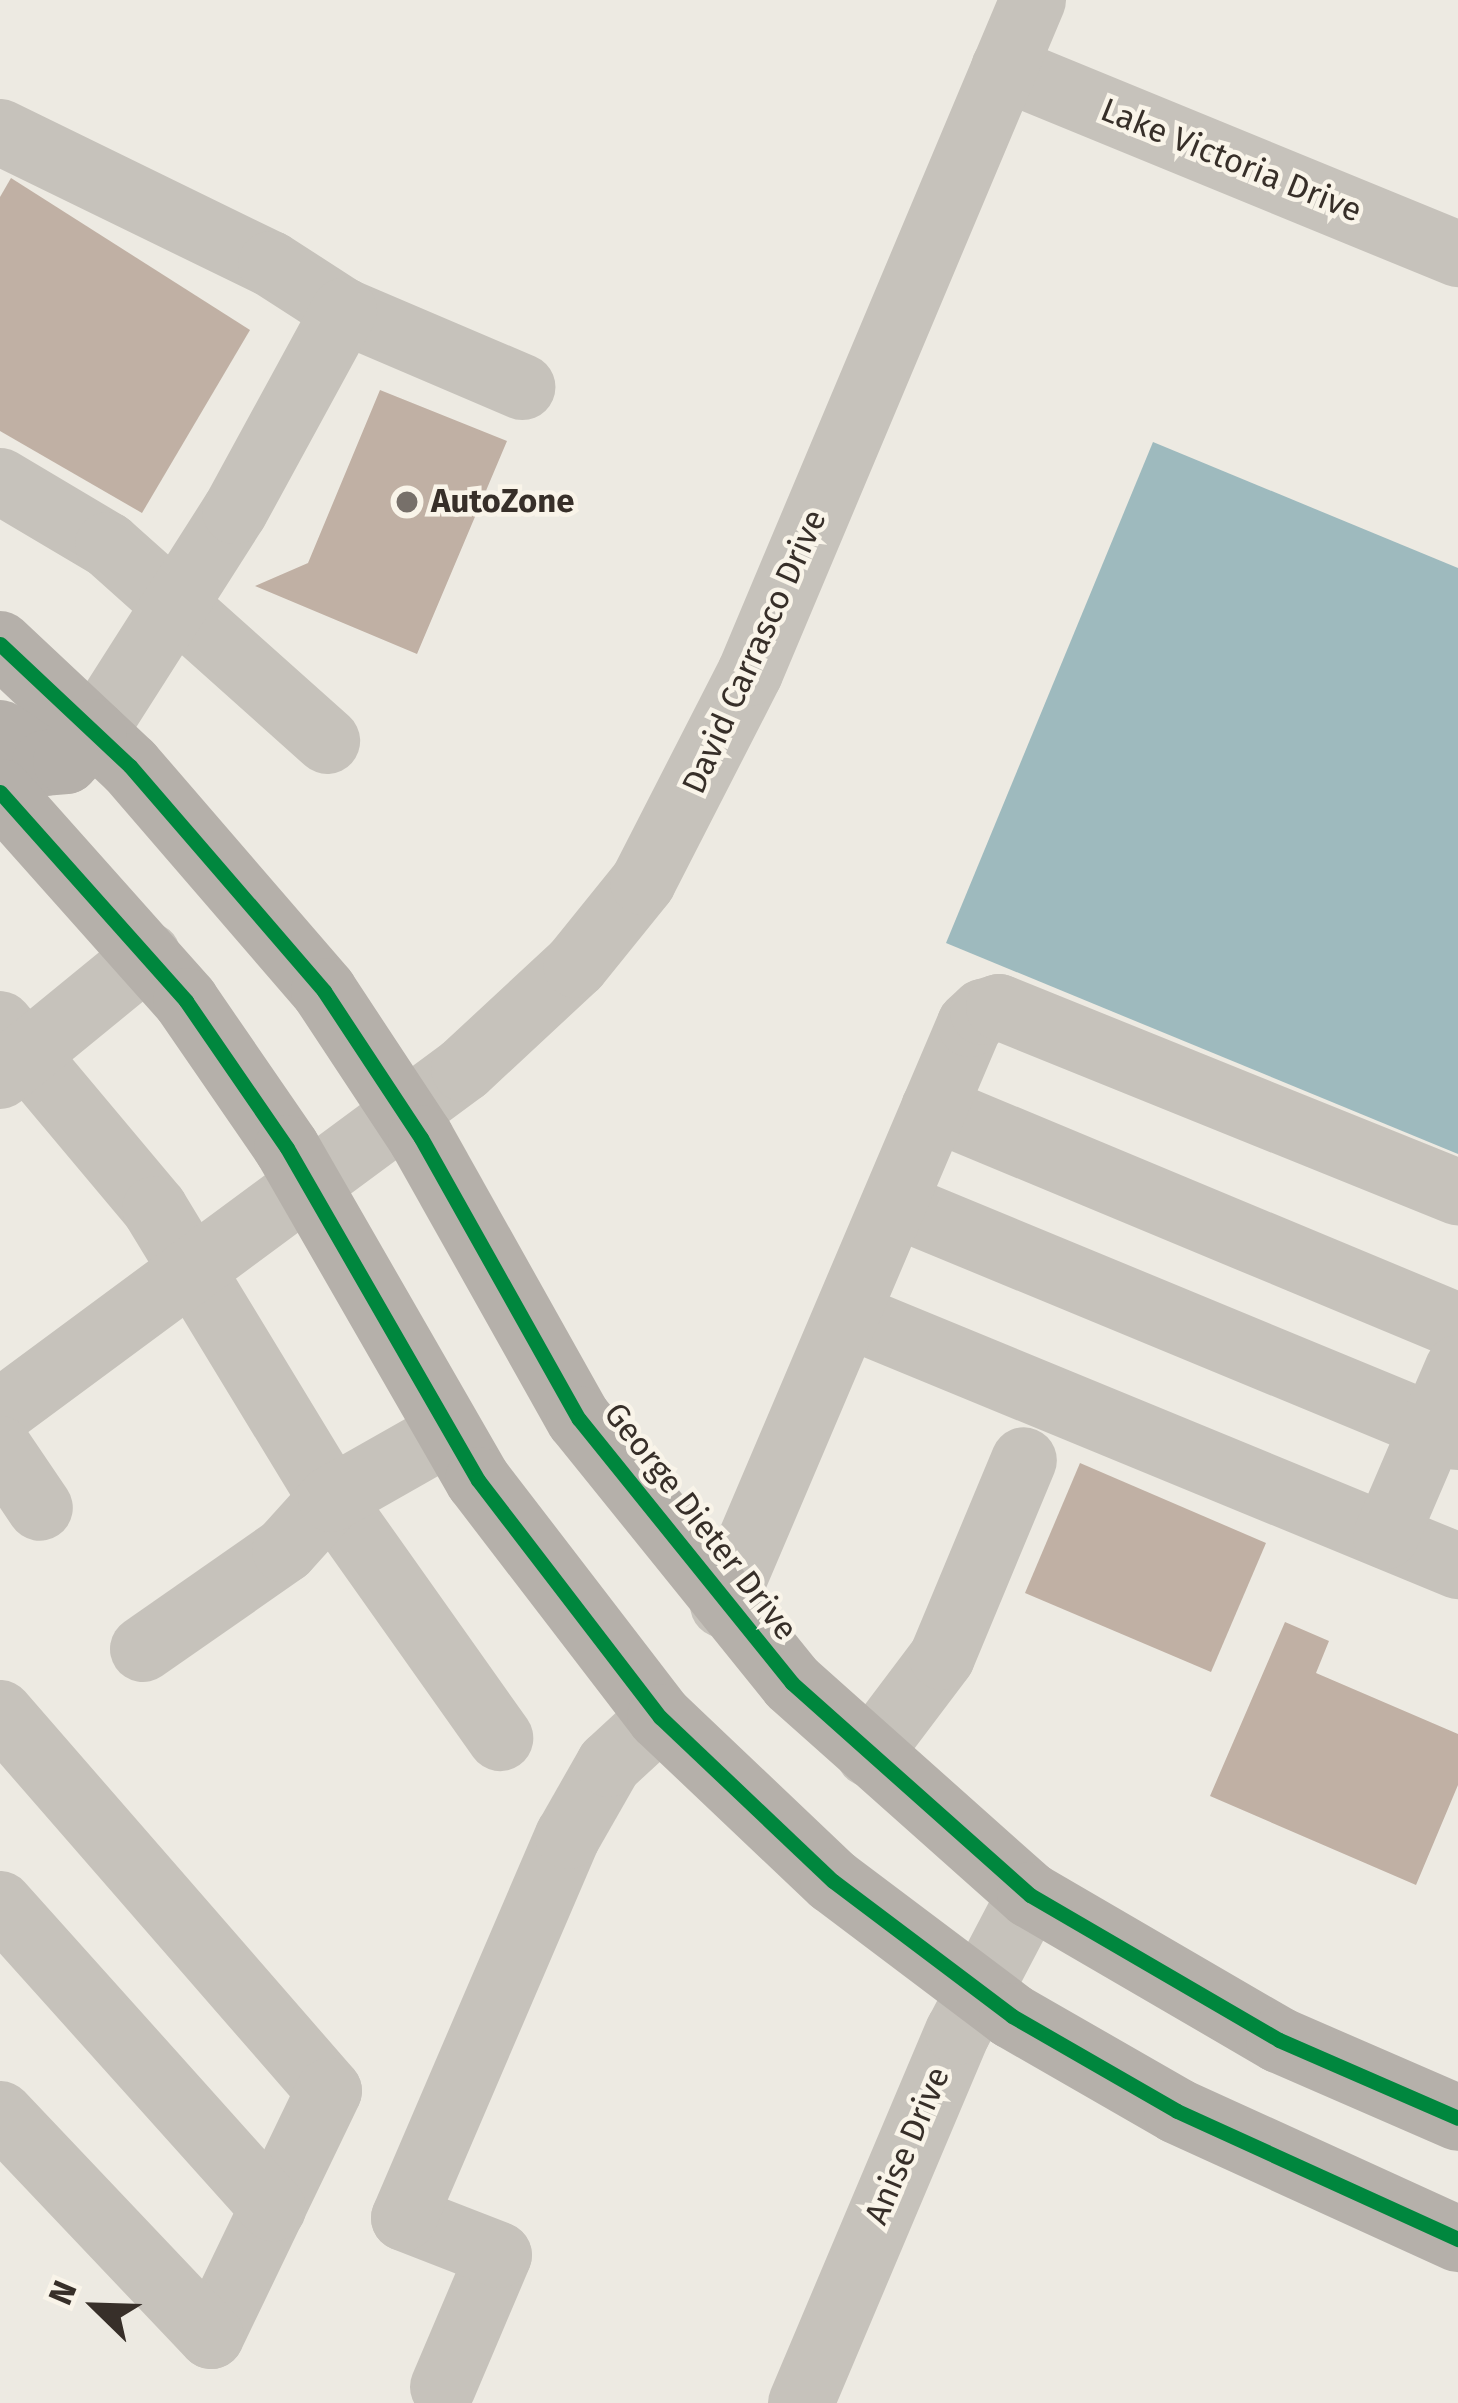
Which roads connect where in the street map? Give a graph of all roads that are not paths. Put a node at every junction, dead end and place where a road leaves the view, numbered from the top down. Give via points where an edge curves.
1 (1033, 0) edge
2 (1004, 68) junction
3 (0, 132) edge
4 (1458, 254) edge
5 (344, 311) junction
6 (522, 387) dead end
7 (0, 482) edge
8 (176, 602) junction
9 (0, 644) edge
10 (94, 732) junction
11 (0, 733) edge
12 (327, 741) dead end
13 (0, 792) edge
14 (148, 955) junction
15 (9, 1051) edge
16 (934, 1108) junction
17 (404, 1112) junction
18 (306, 1179) junction
19 (1458, 1192) edge
20 (894, 1204) junction
21 (191, 1263) junction
22 (848, 1315) junction
23 (1458, 1327) edge
24 (1458, 1368) edge
25 (0, 1412) edge
26 (449, 1432) junction
27 (1445, 1432) edge
28 (0, 1449) edge
29 (1024, 1460) dead end
30 (331, 1499) junction
31 (40, 1508) dead end
32 (1386, 1536) junction
33 (1458, 1566) edge
34 (723, 1605) junction
35 (143, 1649) dead end
36 (0, 1713) edge
37 (660, 1717) junction
38 (500, 1738) dead end
39 (869, 1754) junction
40 (1030, 1895) junction
41 (0, 1904) edge
42 (980, 1995) junction
43 (0, 2114) edge
44 (1458, 2118) edge
45 (273, 2208) junction
46 (1458, 2240) edge
47 (443, 2387) dead end
48 (801, 2403) edge

1 - 2 street, David Carrasco Drive
2 - 4 street, Lake Victoria Drive
2 - 17 street, David Carrasco Drive via 679,823 576,964 464,1069
3 - 5 street via 271,264
5 - 6 street
5 - 8 street
7 - 8 street via 108,544
8 - 10 street
8 - 12 street
9 - 10 main road, George Dieter Drive
10 - 11 main road via 66,761 45,763
10 - 17 main road, George Dieter Drive via 230,874 324,991
13 - 14 main road
14 - 15 street
14 - 18 main road
15 - 21 street
16 - 19 street via 970,1024 999,1007
16 - 20 street
16 - 23 street
17 - 18 street, David Carrasco Drive
17 - 34 main road, George Dieter Drive via 579,1419
18 - 21 street, David Carrasco Drive
18 - 26 main road
20 - 22 street
20 - 27 street
21 - 25 street, David Carrasco Drive
21 - 30 street
22 - 32 street
22 - 34 street
24 - 27 street
26 - 30 street
26 - 37 main road via 534,1561
27 - 32 street
28 - 31 street
29 - 39 street via 941,1657
30 - 35 street via 286,1550
30 - 38 street
32 - 33 street
34 - 39 main road, George Dieter Drive
36 - 45 street via 329,2091
37 - 42 main road via 833,1881
37 - 47 street via 609,1764 568,1836 404,2218 499,2255
39 - 40 main road, George Dieter Drive
40 - 42 street, Anise Drive
40 - 44 main road, George Dieter Drive via 1279,2040
41 - 45 street
42 - 46 main road via 1177,2111
42 - 48 street, Anise Drive
43 - 45 street via 211,2336

